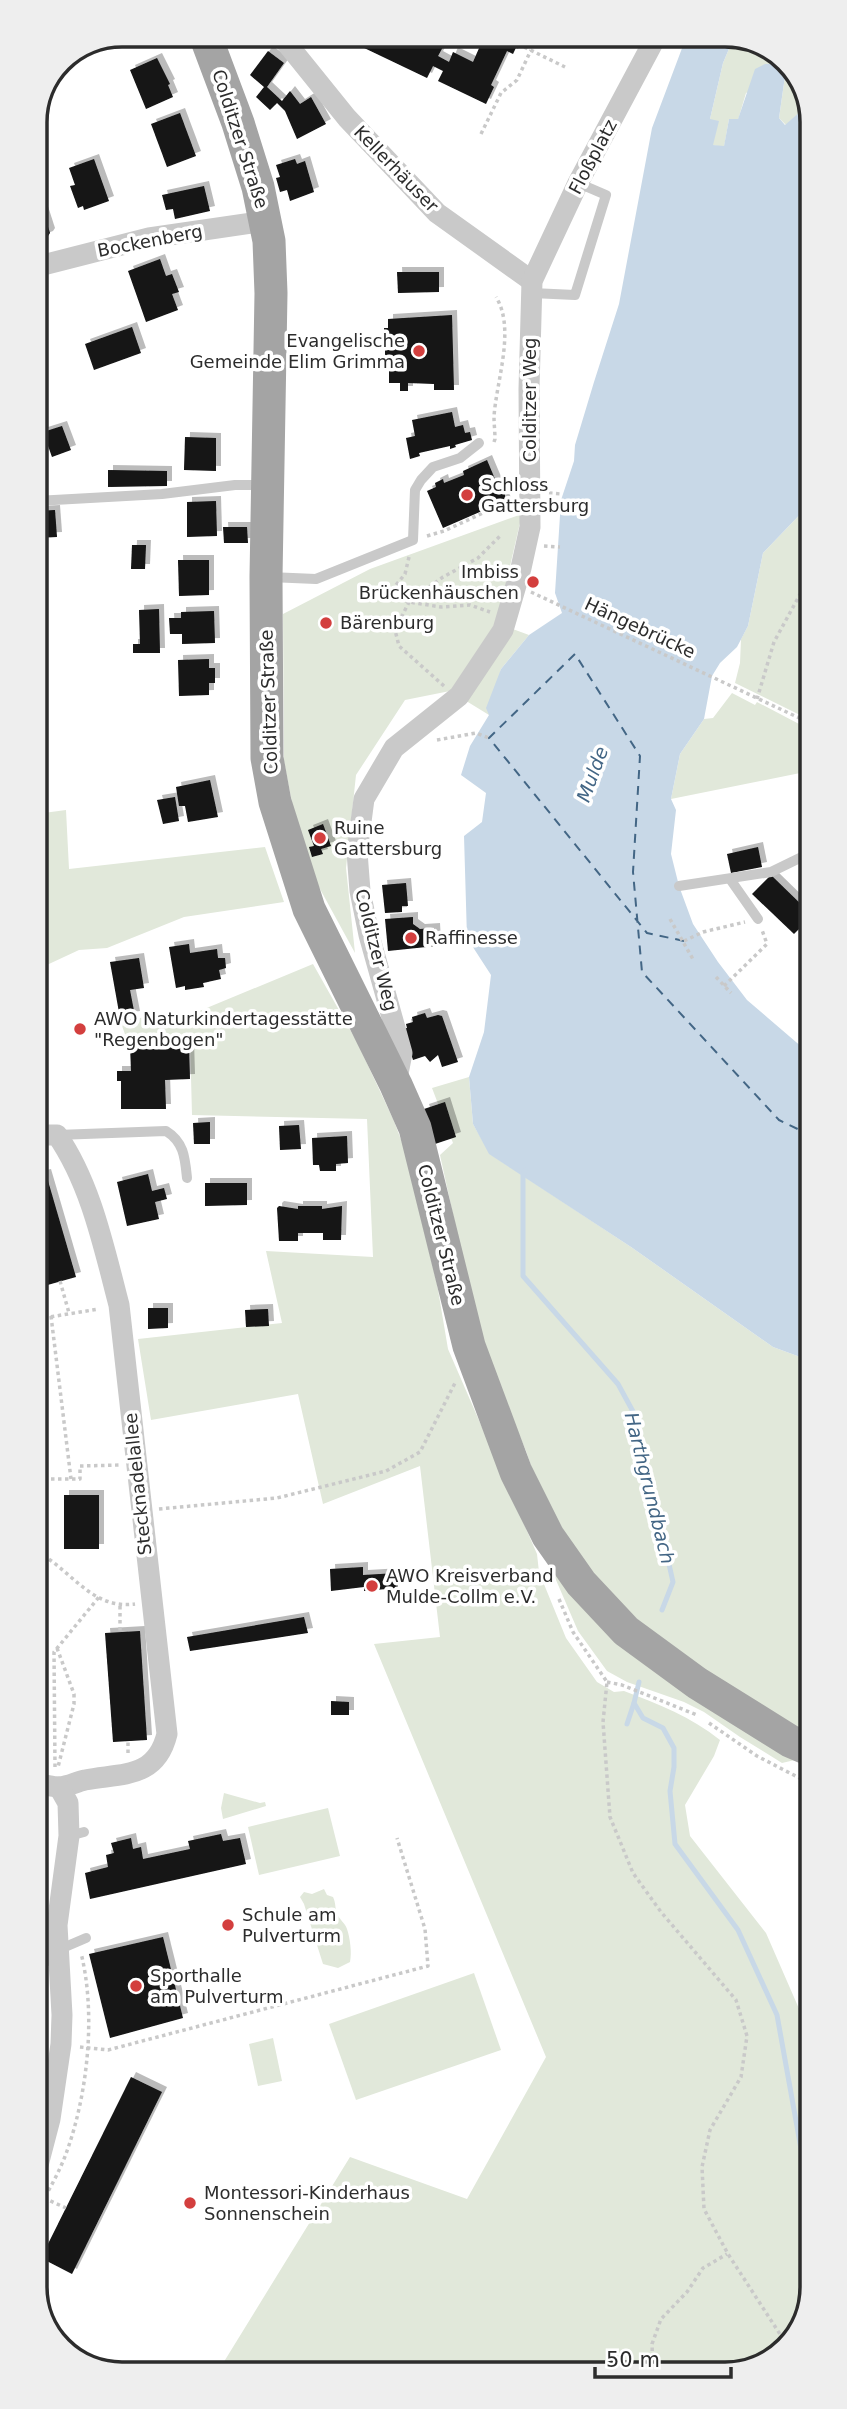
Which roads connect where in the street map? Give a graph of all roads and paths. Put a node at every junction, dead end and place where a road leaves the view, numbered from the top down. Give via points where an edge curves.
1 (210, 47) edge
2 (290, 47) edge
3 (524, 47) edge
4 (651, 47) edge
5 (531, 50) junction
6 (565, 67) dead end
7 (481, 134) dead end
8 (578, 183) junction
9 (266, 221) junction
10 (47, 264) edge
11 (532, 287) junction
12 (496, 297) dead end
13 (479, 443) joint
14 (268, 485) junction
15 (498, 487) dead end
16 (47, 499) edge
17 (500, 536) dead end
18 (413, 540) junction
19 (548, 547) dead end
20 (559, 547) dead end
21 (266, 577) junction
22 (534, 593) dead end
23 (800, 594) edge
24 (409, 602) junction
25 (470, 605) dead end
26 (458, 696) junction
27 (757, 699) junction
28 (800, 718) edge
29 (476, 733) dead end
30 (489, 738) dead end
31 (800, 858) edge
32 (730, 879) junction
33 (679, 886) dead end
34 (670, 919) dead end
35 (758, 919) junction
36 (684, 942) junction
37 (694, 961) dead end
38 (716, 977) dead end
39 (724, 986) junction
40 (731, 993) dead end
41 (396, 1085) junction
42 (47, 1135) edge
43 (187, 1178) dead end
44 (60, 1281) dead end
45 (118, 1305) junction
46 (69, 1313) junction
47 (47, 1316) edge
48 (51, 1316) junction
49 (469, 1346) junction
50 (136, 1462) junction
51 (47, 1479) edge
52 (71, 1479) junction
53 (141, 1511) junction
54 (47, 1558) edge
55 (99, 1597) junction
56 (558, 1597) dead end
57 (151, 1601) junction
58 (120, 1606) junction
59 (120, 1632) dead end
60 (57, 1648) junction
61 (607, 1682) junction
62 (800, 1745) edge
63 (800, 1778) edge
64 (47, 1785) edge
65 (59, 1787) junction
66 (397, 1838) dead end
67 (86, 1938) dead end
68 (58, 1952) junction
69 (47, 1960) edge
70 (61, 2044) junction
71 (47, 2130) edge
72 (47, 2199) edge
73 (66, 2207) dead end
74 (728, 2254) junction
75 (781, 2335) edge
76 (653, 2362) edge

1 - 9 main road, Colditzer Straße via 238,123
2 - 11 street, Kellerhäuser via 347,118 437,213
3 - 5 path
4 - 8 street, Floßplatz
5 - 6 path
5 - 7 path via 517,80 501,93
8 - 11 street, Floßplatz
8 - 11 lane via 606,195 575,295
9 - 10 street, Bockenberg via 149,238
9 - 14 main road, Colditzer Straße via 271,293
11 - 26 street, Colditzer Weg via 530,527 503,630
12 - 13 path via 505,344 495,439 492,444
13 - 18 lane via 460,458 433,467 421,480 415,490
14 - 16 lane
14 - 21 main road, Colditzer Straße
15 - 18 path via 503,485 509,501
17 - 24 path via 478,558
18 - 21 lane via 316,579
18 - 24 path via 405,574 392,590 395,597
19 - 20 path
21 - 41 main road, Colditzer Straße via 267,758 275,802 309,909
22 - 27 path, Hängebrücke
23 - 27 path via 774,642
24 - 25 path
24 - 26 path via 395,630 399,646
26 - 41 street, Colditzer Weg via 394,748 364,799 357,852 360,891 402,1053
27 - 28 path, Hängebrücke
29 - 30 path
31 - 32 lane via 771,872
32 - 33 lane
32 - 35 lane
34 - 36 path
35 - 36 path via 703,932
35 - 39 path via 767,944
36 - 37 path
38 - 39 path
39 - 40 path
41 - 49 main road, Colditzer Straße via 415,1128
42 - 43 lane via 166,1131 182,1147
42 - 45 street, Stecknadelallee via 70,1154 105,1251
44 - 46 path
45 - 46 path
45 - 50 street, Stecknadelallee
46 - 48 path
47 - 48 path
48 - 52 path
49 - 53 path via 456,1383 420,1452 386,1471 277,1498
49 - 62 main road, Colditzer Straße via 516,1472 548,1536 580,1583 626,1631 697,1683
50 - 52 path via 80,1466 80,1479
50 - 53 street, Stecknadelallee
51 - 52 path
53 - 57 street, Stecknadelallee
54 - 55 path
55 - 58 path
55 - 60 path
56 - 61 path via 573,1632
57 - 58 path
57 - 65 street, Stecknadelallee via 167,1734 164,1749 142,1769
58 - 59 path
60 - 60 path via 74,1704 55,1772 54,1652
61 - 63 path via 701,1717 757,1756
61 - 74 path via 603,1722 610,1817 633,1873 736,2000 747,2036 741,2077 710,2130 702,2167 704,2209
64 - 65 street
65 - 68 street via 77,1834 60,1895
66 - 70 path via 425,1929 428,1966 108,2050
67 - 68 lane
68 - 69 lane
68 - 70 street
70 - 71 street
72 - 73 path
74 - 75 path
74 - 76 path via 703,2267 661,2319 652,2344

